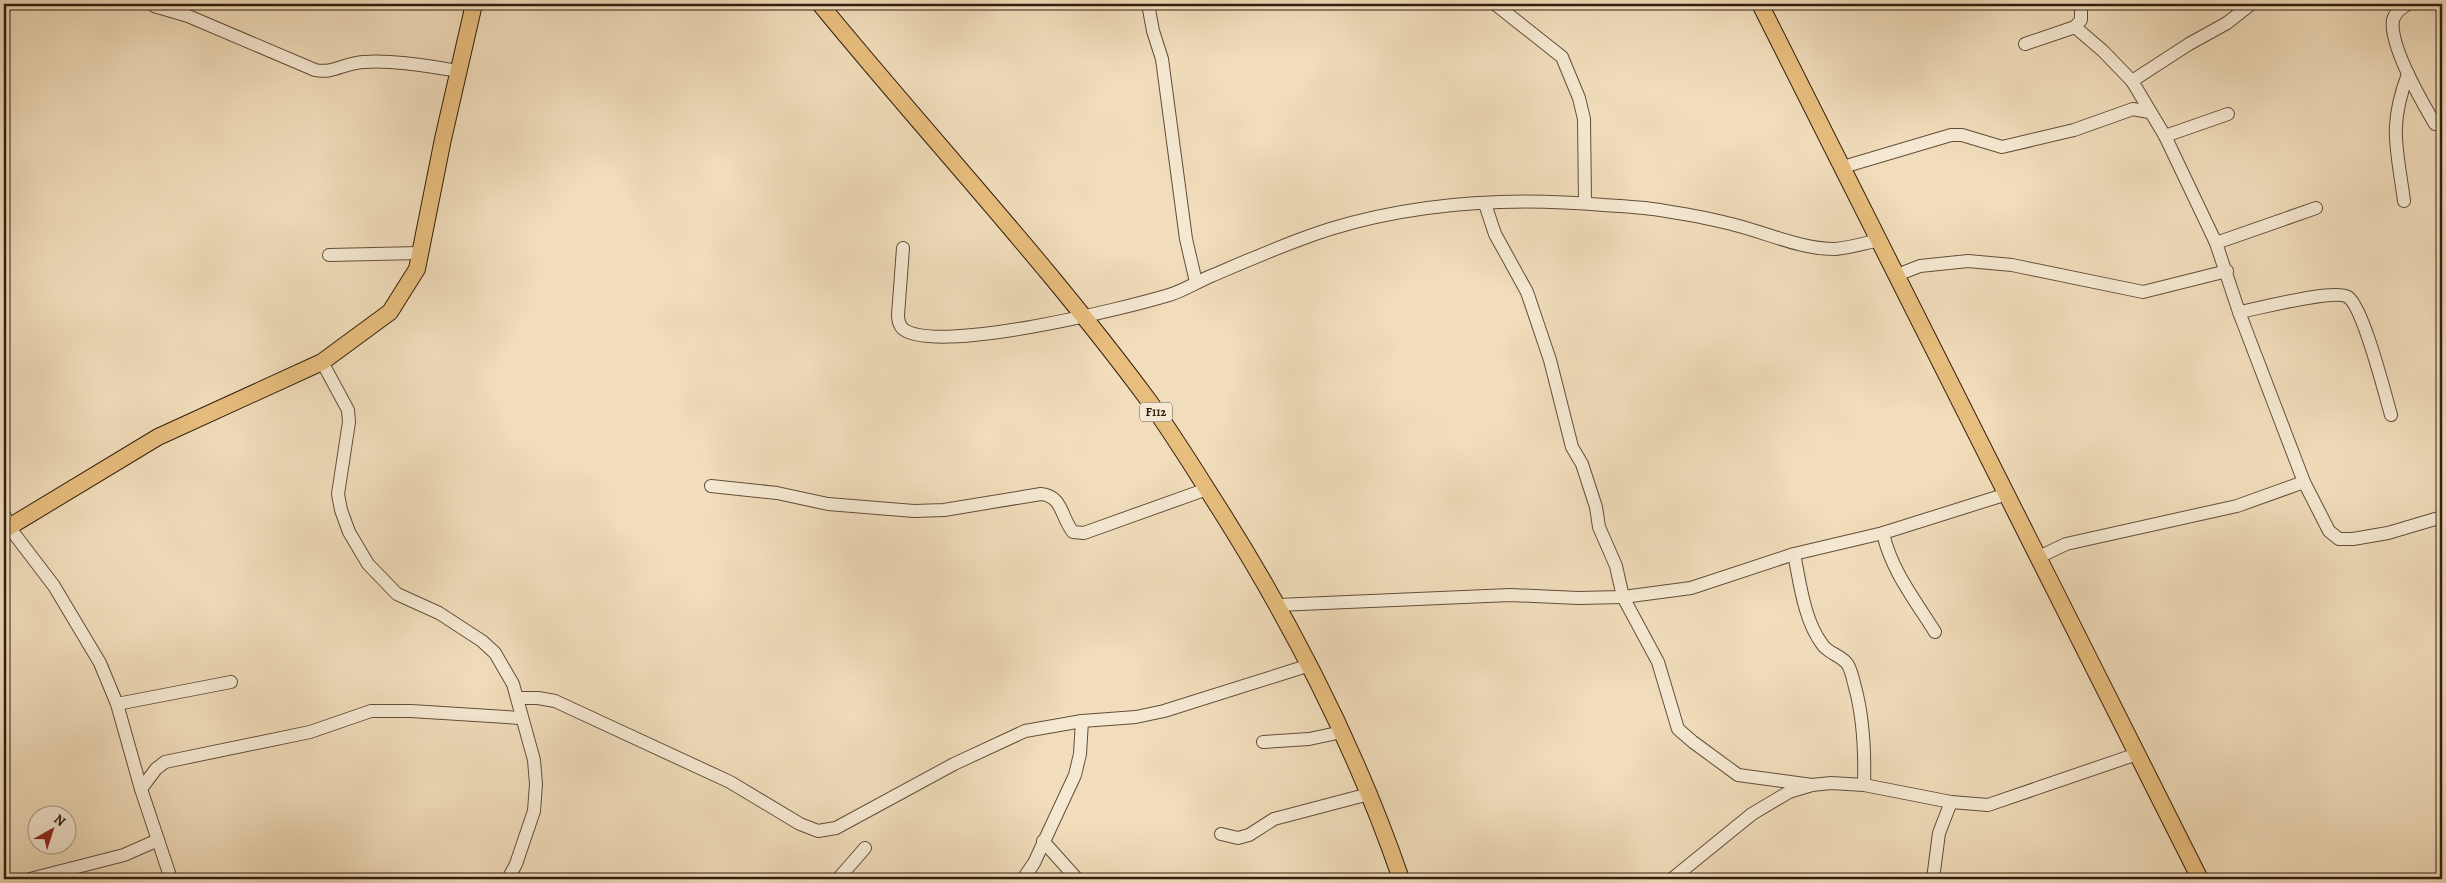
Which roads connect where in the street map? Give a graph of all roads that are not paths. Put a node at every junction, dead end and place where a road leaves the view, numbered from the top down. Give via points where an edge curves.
1 (474, 4) edge
2 (820, 4) edge
3 (1148, 4) edge
4 (1495, 4) edge
5 (1760, 4) edge
6 (2081, 4) edge
7 (2252, 4) edge
8 (2408, 4) edge
9 (154, 6) dead end
10 (2392, 8) edge
11 (2075, 27) junction
12 (2026, 44) dead end
13 (459, 71) junction
14 (2408, 74) junction
15 (2132, 81) junction
16 (2149, 112) junction
17 (2228, 114) dead end
18 (2435, 124) dead end
19 (2165, 136) junction
20 (1843, 167) junction
21 (2404, 201) dead end
22 (1584, 203) junction
23 (1485, 204) junction
24 (2316, 208) dead end
25 (1880, 240) junction
26 (2216, 243) junction
27 (903, 248) dead end
28 (420, 253) junction
29 (329, 254) dead end
30 (2227, 271) junction
31 (1897, 275) junction
32 (1196, 282) junction
33 (2239, 312) junction
34 (1082, 316) junction
35 (322, 362) junction
36 (2391, 415) dead end
37 (2304, 482) junction
38 (710, 486) dead end
39 (1207, 489) junction
40 (2007, 494) junction
41 (2442, 518) edge
42 (6, 524) edge
43 (1883, 533) junction
44 (1794, 554) junction
45 (2039, 557) junction
46 (1624, 597) junction
47 (1278, 605) junction
48 (1935, 632) dead end
49 (1310, 665) junction
50 (231, 682) dead end
51 (518, 698) junction
52 (117, 704) junction
53 (521, 718) junction
54 (1082, 721) junction
55 (1342, 732) junction
56 (1263, 742) dead end
57 (2137, 754) junction
58 (1812, 785) junction
59 (1864, 785) junction
60 (141, 789) junction
61 (1369, 794) junction
62 (1950, 802) junction
63 (1221, 834) dead end
64 (158, 840) junction
65 (1043, 841) junction
66 (865, 848) dead end
67 (30, 879) edge
68 (171, 879) edge
69 (508, 879) edge
70 (838, 879) edge
71 (1023, 879) edge
72 (1077, 879) edge
73 (1401, 879) edge
74 (1672, 879) edge
75 (1933, 879) edge
76 (2200, 879) edge

1 - 13 main road
2 - 34 main road, F112
3 - 32 street via 1162,59 1186,239
4 - 22 street via 1562,57 1579,98 1584,120
5 - 20 main road
6 - 11 street via 2081,20
7 - 15 street
8 - 10 street
9 - 13 street via 188,16 314,70 325,72 365,62 411,63
10 - 14 street via 2394,35
11 - 12 street
11 - 15 street
13 - 28 main road
14 - 18 street
14 - 21 street via 2398,102 2394,133
15 - 16 street
16 - 19 street
16 - 20 street via 2133,109 2074,130 2002,147 1962,135 1951,135
17 - 19 street
19 - 26 street
20 - 25 main road
22 - 23 street via 1522,201
22 - 25 street via 1657,209 1732,224 1812,246 1836,249
23 - 32 street via 1374,216 1288,243
23 - 46 street via 1495,234 1527,292 1540,326 1572,447 1582,464 1596,506 1599,527 1621,580
24 - 26 street
25 - 31 main road
26 - 30 street
27 - 34 street via 898,315 905,331 925,335 986,334
28 - 29 street
28 - 35 main road via 417,269 390,312
30 - 31 street via 2143,292 2012,265 1968,261 1920,266
30 - 33 street
31 - 40 main road
32 - 34 street via 1172,294
33 - 36 street via 2324,295 2348,297 2355,305 2373,354
33 - 37 street
34 - 39 main road, F112 via 1148,401
35 - 42 main road via 158,437
35 - 51 street via 348,410 338,494 349,532 368,564 397,594 417,601 462,626 495,653
37 - 41 street via 2329,531 2339,539 2388,533
37 - 45 street via 2237,506 2066,544
38 - 39 street via 777,493 828,504 914,510 944,510 1049,495 1058,503 1073,532 1084,533
39 - 47 main road, F112
40 - 43 street
40 - 45 main road
42 - 52 street via 37,561 81,628
43 - 44 street
43 - 48 street via 1887,551 1902,580
44 - 46 street via 1691,588
44 - 59 street via 1804,602 1822,646 1842,659 1852,674 1862,713
45 - 57 main road
46 - 47 street via 1510,595
46 - 58 street via 1658,662 1681,732 1738,775
47 - 49 main road, F112
49 - 54 street via 1164,711 1136,717
49 - 55 main road, F112
50 - 52 street
51 - 53 street
51 - 54 street via 555,701 730,782 782,816 818,831 836,828 954,764 1025,731
52 - 60 street
53 - 60 street via 371,711 310,732 165,762
53 - 69 street via 534,760 534,811
54 - 65 street via 1080,754 1074,775
55 - 56 street via 1308,739
55 - 61 main road, F112
57 - 62 street via 1988,805
57 - 76 main road
58 - 59 street
58 - 74 street via 1789,792 1752,814
59 - 62 street
60 - 64 street
61 - 63 street via 1274,819 1249,836 1238,838
61 - 73 main road, F112
62 - 75 street via 1939,833
64 - 67 street via 124,855
64 - 68 street
65 - 71 street
65 - 72 street
66 - 70 street

